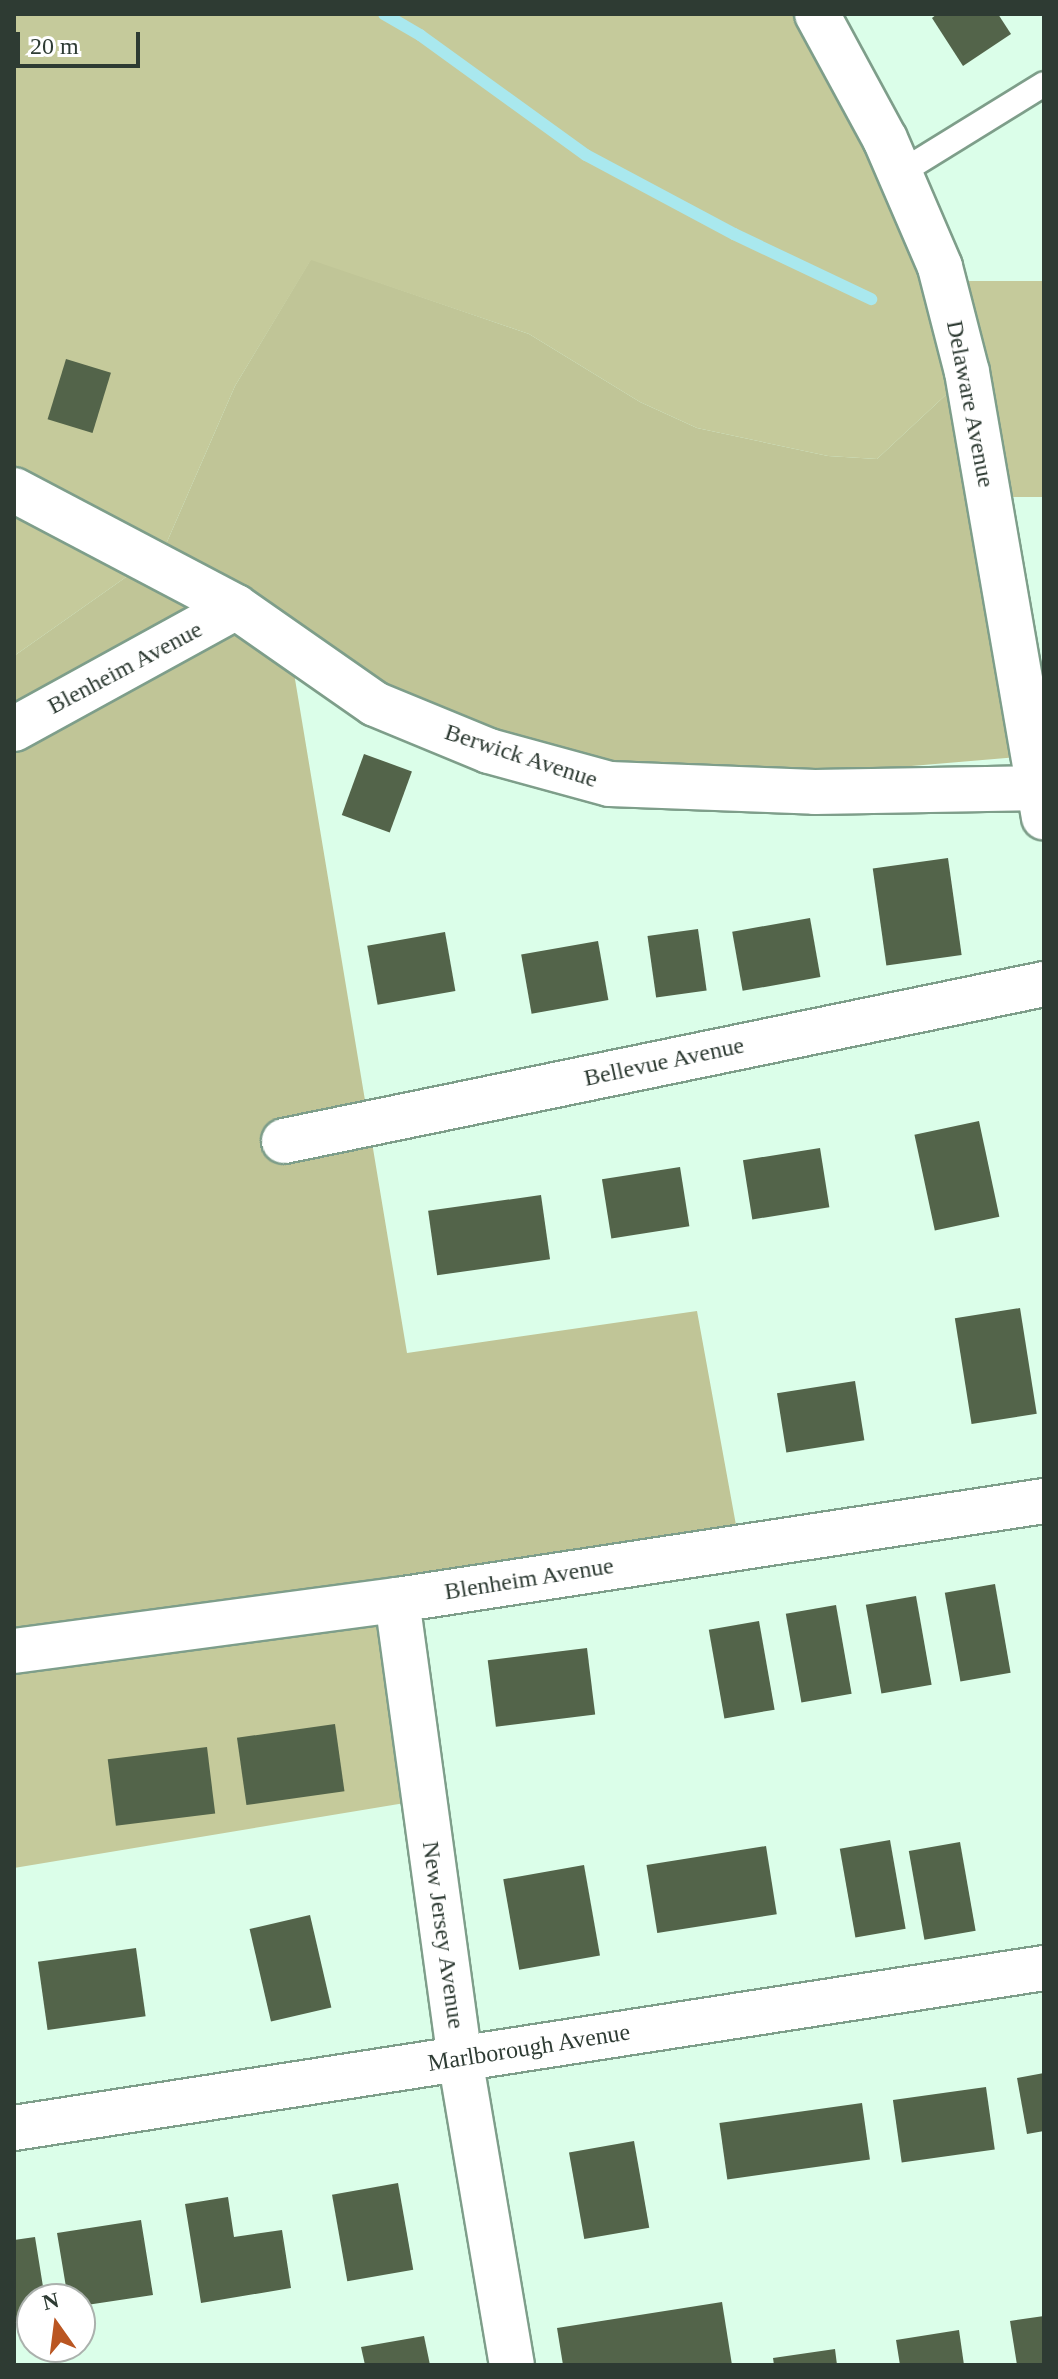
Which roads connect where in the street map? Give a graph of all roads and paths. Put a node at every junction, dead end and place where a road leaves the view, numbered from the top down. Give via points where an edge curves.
1 (817, 14) edge
2 (1044, 84) edge
3 (900, 173) junction
4 (14, 490) edge
5 (236, 607) junction
6 (14, 729) edge
7 (1042, 799) edge
8 (1044, 984) edge
9 (284, 1141) dead end
10 (1044, 1501) edge
11 (397, 1600) junction
12 (14, 1651) edge
13 (1044, 1968) edge
14 (460, 2058) junction
15 (14, 2128) edge
16 (512, 2365) edge

1 - 3 street, Delaware Avenue
2 - 3 lane
3 - 7 street, Delaware Avenue via 940,267 967,372
4 - 5 street, Berwick Avenue
5 - 6 street, Blenheim Avenue
5 - 7 street, Berwick Avenue via 375,704 489,751 610,784
8 - 9 street, Bellevue Avenue
10 - 11 street, Blenheim Avenue
11 - 12 street, Blenheim Avenue
11 - 14 street, New Jersey Avenue
13 - 14 street, Marlborough Avenue
14 - 15 street, Marlborough Avenue
14 - 16 street, New Jersey Avenue

